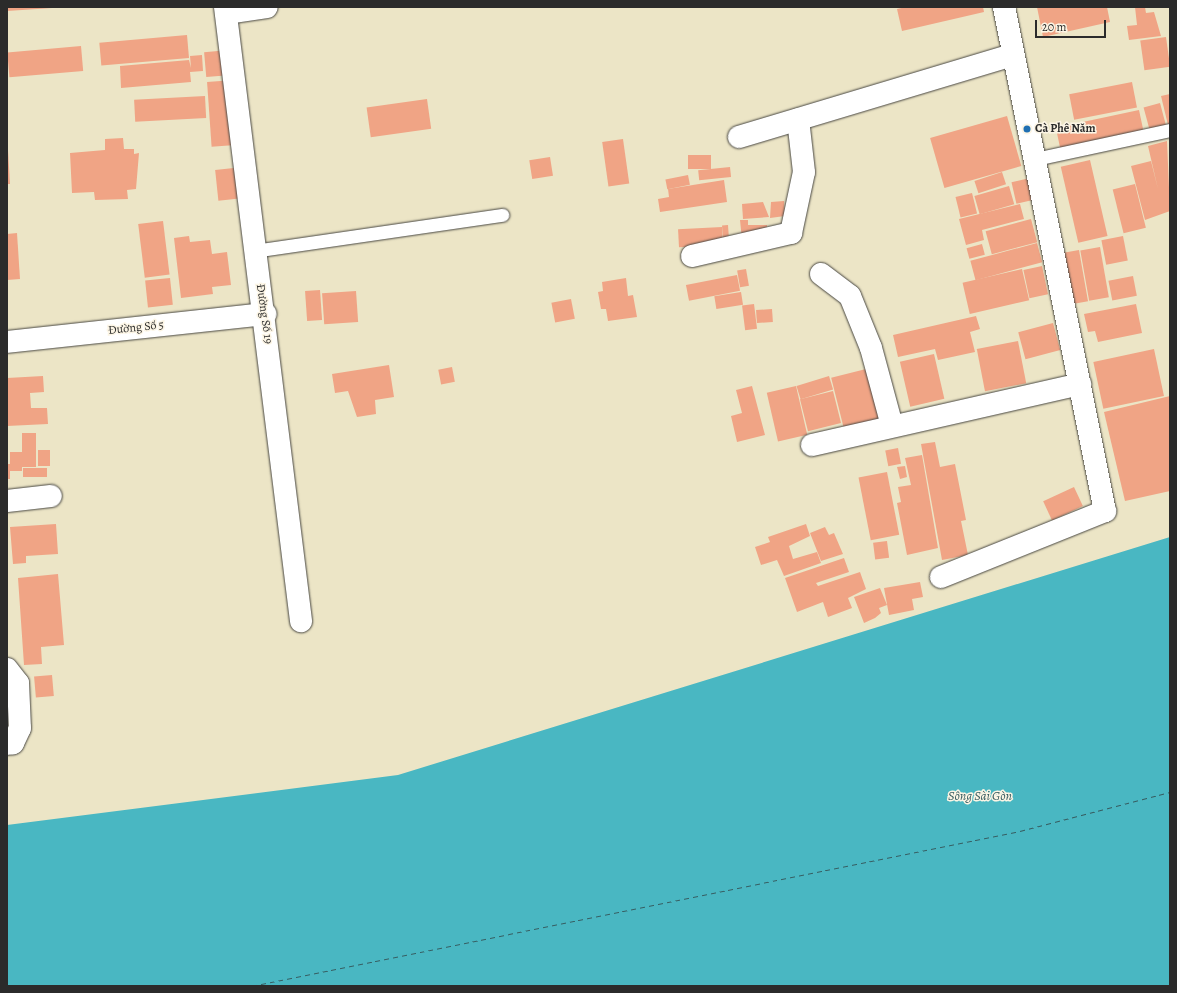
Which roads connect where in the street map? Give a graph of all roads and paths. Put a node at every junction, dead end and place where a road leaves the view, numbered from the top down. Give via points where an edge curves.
1 (267, 7) edge
2 (1004, 7) edge
3 (226, 10) edge
4 (1013, 55) junction
5 (798, 119) junction
6 (1170, 130) edge
7 (739, 137) dead end
8 (1035, 160) junction
9 (502, 216) dead end
10 (254, 251) junction
11 (692, 256) dead end
12 (821, 274) dead end
13 (265, 314) junction
14 (7, 342) edge
15 (1080, 384) junction
16 (892, 426) junction
17 (812, 445) dead end
18 (51, 496) dead end
19 (7, 502) edge
20 (941, 577) dead end
21 (301, 621) dead end
22 (7, 669) edge
23 (7, 744) edge

1 - 3 street
2 - 4 street
3 - 10 street, Đường Số 19
4 - 5 street
4 - 8 street
5 - 7 street
5 - 11 street via 804,172 791,233
6 - 8 lane
8 - 15 street
9 - 10 lane
10 - 13 street, Đường Số 19
12 - 16 street via 850,296 871,348
13 - 14 street, Đường Số 5
13 - 21 street, Đường Số 19
15 - 16 street
15 - 20 street via 1105,511
16 - 17 street
18 - 19 street
22 - 23 street via 18,682 20,728 13,743

